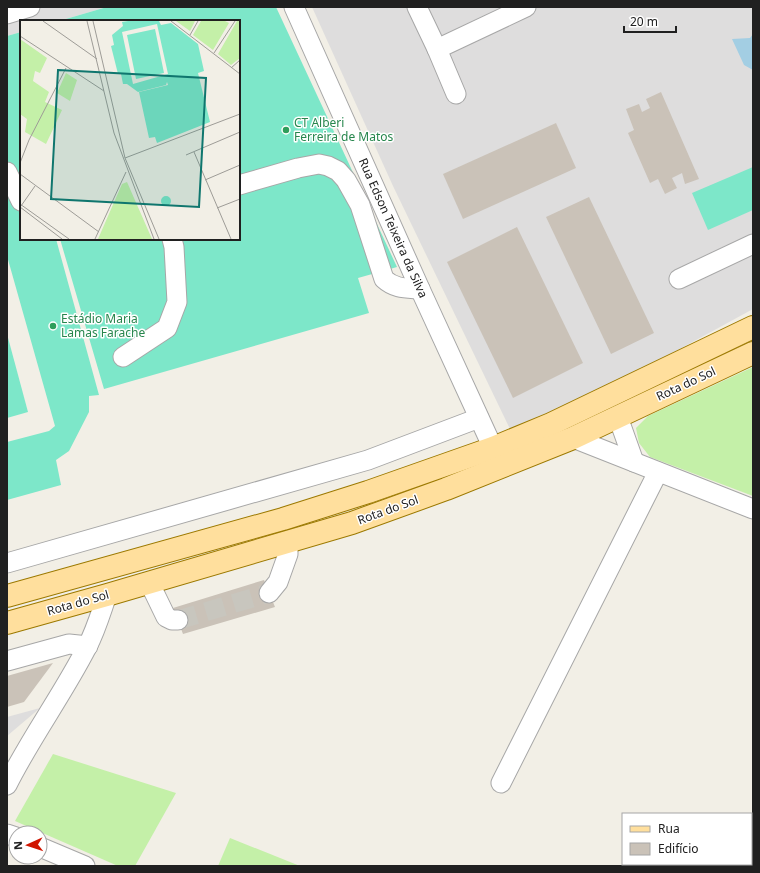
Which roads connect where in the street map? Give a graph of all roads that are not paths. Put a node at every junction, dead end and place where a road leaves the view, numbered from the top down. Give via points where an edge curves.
1 (30, 7) edge
2 (294, 7) edge
3 (417, 7) edge
4 (526, 7) edge
5 (7, 14) edge
6 (437, 48) junction
7 (456, 94) dead end
8 (7, 172) edge
9 (240, 185) edge
10 (20, 199) edge
11 (172, 240) edge
12 (753, 244) edge
13 (678, 279) dead end
14 (420, 289) junction
15 (753, 327) edge
16 (753, 353) edge
17 (124, 357) dead end
18 (618, 417) junction
19 (479, 418) junction
20 (573, 438) junction
21 (493, 448) junction
22 (634, 462) junction
23 (658, 472) junction
24 (753, 509) edge
25 (288, 541) junction
26 (7, 563) edge
27 (149, 582) junction
28 (269, 593) tunnel mouth
29 (107, 595) junction
30 (7, 596) edge
31 (178, 620) dead end
32 (7, 623) edge
33 (88, 646) junction
34 (7, 661) edge
35 (501, 783) dead end
36 (7, 784) edge
37 (48, 850) edge
38 (84, 866) edge

1 - 5 street
2 - 14 street, Rua Edson Teixeira da Silva
3 - 6 street
4 - 6 street
6 - 7 street
8 - 10 street
9 - 14 street via 319,164 338,171 360,205 384,279 399,287
11 - 17 street via 177,302 167,328
12 - 13 street
14 - 19 street, Rua Edson Teixeira da Silva
15 - 21 main road, Rota do Sol via 551,424
16 - 18 main road, Rota do Sol
18 - 20 main road, Rota do Sol
18 - 22 street
19 - 21 street, Rua Edson Teixeira da Silva
19 - 26 street via 368,460
20 - 22 street
20 - 25 main road, Rota do Sol via 446,489 352,523
21 - 30 main road, Rota do Sol via 283,519
22 - 23 street
23 - 24 street
23 - 35 street
25 - 27 main road, Rota do Sol
25 - 28 street via 288,554 278,582
27 - 29 main road, Rota do Sol
27 - 31 street via 166,618
29 - 32 main road, Rota do Sol
29 - 33 street
33 - 34 street via 69,644
33 - 36 street
37 - 38 street

